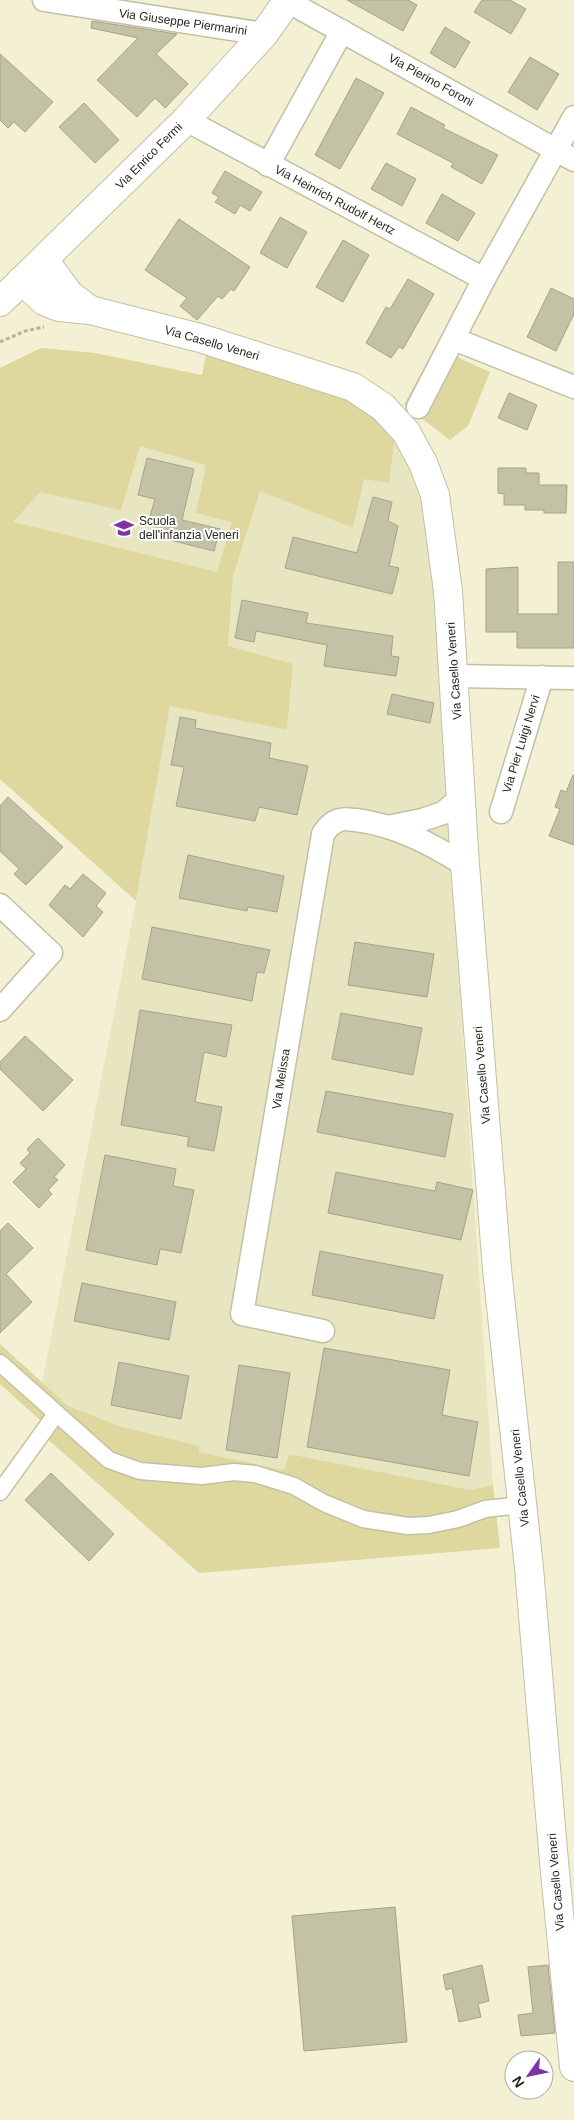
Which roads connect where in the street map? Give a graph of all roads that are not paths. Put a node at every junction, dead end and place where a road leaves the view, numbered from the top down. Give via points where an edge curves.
1 (44, 0) edge
2 (287, 1) edge
3 (342, 32) junction
4 (264, 34) junction
5 (574, 117) edge
6 (186, 120) junction
7 (565, 155) edge
8 (268, 165) junction
9 (44, 260) junction
10 (484, 279) junction
11 (22, 280) junction
12 (0, 302) edge
13 (90, 310) junction
14 (454, 339) junction
15 (574, 387) edge
16 (418, 407) dead end
17 (455, 676) junction
18 (542, 677) junction
19 (574, 678) edge
20 (461, 798) junction
21 (501, 812) dead end
22 (388, 827) junction
23 (465, 865) junction
24 (0, 905) edge
25 (0, 1010) edge
26 (322, 1331) dead end
27 (0, 1363) edge
28 (56, 1414) junction
29 (0, 1492) edge
30 (522, 1505) junction
31 (574, 2067) edge

1 - 4 street, Via Giuseppe Piermarini
2 - 3 street, Via Pierino Foroni
2 - 4 street, Via Enrico Fermi
3 - 7 street, Via Pierino Foroni
3 - 8 street
4 - 6 street, Via Enrico Fermi
5 - 7 street
6 - 8 street, Via Heinrich Rudolf Hertz
6 - 9 street, Via Enrico Fermi
7 - 10 street
8 - 10 street, Via Heinrich Rudolf Hertz
9 - 11 street, Via Enrico Fermi
9 - 13 street, Via Casello Veneri via 70,294
10 - 14 street
11 - 12 street, Via Enrico Fermi
11 - 13 street, Via Casello Veneri via 44,301 59,307
13 - 17 street, Via Casello Veneri via 200,338 353,387 383,407 415,445 435,495
14 - 15 street
14 - 16 street
17 - 18 street, Via Pier Luigi Nervi
17 - 20 street, Via Casello Veneri
18 - 19 street, Via Pier Luigi Nervi
18 - 21 street, Via Pier Luigi Nervi
20 - 22 street, Via Melissa via 443,813
20 - 23 street, Via Casello Veneri
22 - 23 street, Via Melissa via 435,846
22 - 26 street, Via Melissa via 342,819 329,825 323,834 242,1314
23 - 30 street, Via Casello Veneri via 497,1269
24 - 25 street via 51,953
27 - 28 street
28 - 29 street
28 - 30 street via 109,1460 140,1471 202,1476 234,1472 255,1474 294,1486 363,1519 408,1526 429,1525 485,1509
30 - 31 street, Via Casello Veneri

